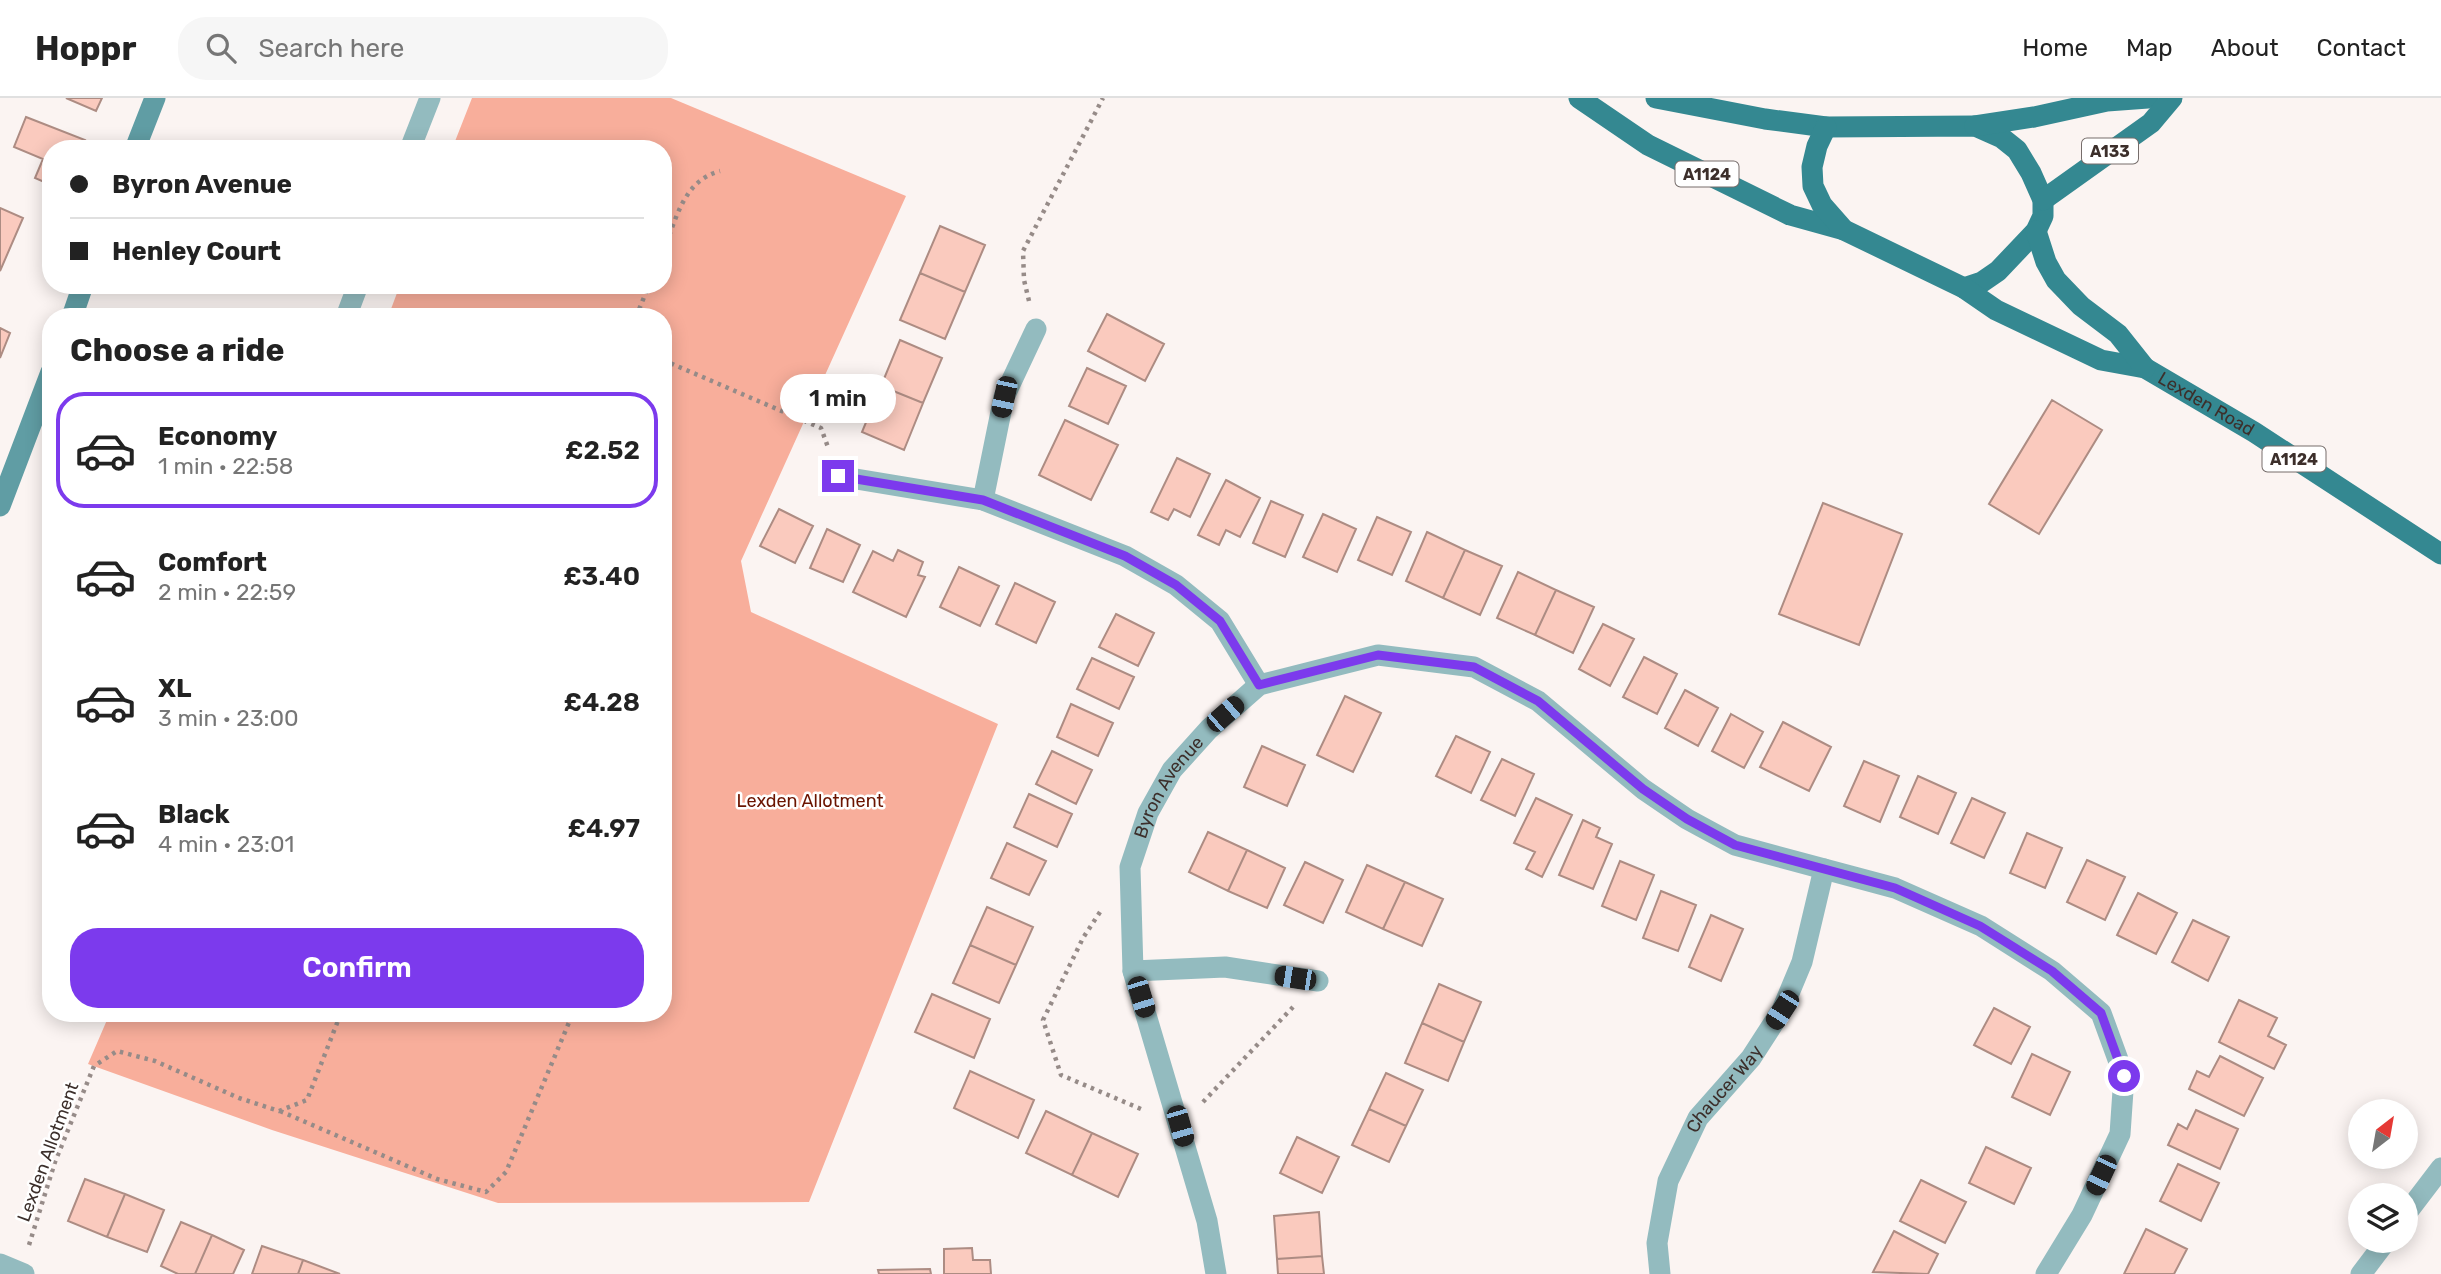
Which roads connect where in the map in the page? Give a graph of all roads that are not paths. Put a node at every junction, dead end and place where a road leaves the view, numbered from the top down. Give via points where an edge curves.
1 (155, 98) edge
2 (430, 98) edge
3 (1579, 98) edge
4 (1656, 98) edge
5 (2148, 98) edge
6 (2172, 98) edge
7 (1975, 126) junction
8 (1826, 127) junction
9 (139, 140) edge
10 (414, 140) edge
11 (2043, 200) junction
12 (1844, 230) junction
13 (2036, 231) junction
14 (1964, 288) junction
15 (1036, 330) road end
16 (2145, 368) junction
17 (42, 396) edge
18 (838, 476) road end
19 (983, 500) junction
20 (0, 506) edge
21 (2441, 554) edge
22 (1259, 685) junction
23 (1824, 869) junction
24 (1133, 971) junction
25 (1318, 981) dead end
26 (2441, 1168) edge
27 (2418, 1198) edge
28 (2377, 1253) edge
29 (0, 1264) edge
30 (22, 1273) edge
31 (1216, 1274) edge
32 (1660, 1274) edge
33 (2046, 1274) edge
34 (2361, 1274) edge

1 - 9 street
2 - 10 street
3 - 12 main road, A1124 via 1659,151 1790,215
4 - 8 main road
5 - 7 main road via 2107,100
6 - 11 main road, A133 via 2151,124
7 - 8 main road
7 - 11 main road via 2017,150
8 - 12 main road via 1812,167 1813,186 1822,205
11 - 13 main road via 2043,216
12 - 14 main road
13 - 14 main road via 1998,271
13 - 16 main road, Lexden Road / A1124 via 2056,280 2118,334
14 - 16 main road, Lexden Road / A1124 via 1996,310 2101,360
15 - 19 street via 1004,397
16 - 21 main road, Lexden Road / A1124 via 2243,425
17 - 20 street
18 - 19 street
19 - 22 street via 1125,556 1176,585 1220,621
22 - 23 street, Byron Avenue via 1378,655 1474,667 1538,701 1643,789 1687,819 1735,845
22 - 24 street, Byron Avenue via 1172,770 1147,813 1130,867
23 - 32 street, Chaucer Way via 1802,962 1782,1010 1751,1058 1698,1118 1668,1181 1657,1243
23 - 33 street, Byron Avenue via 1895,888 1980,926 2052,971 2101,1013 2124,1076 2120,1134 2082,1216
24 - 25 street via 1226,967
24 - 31 street, Byron Avenue via 1208,1221
26 - 27 street
28 - 34 street
29 - 30 street

